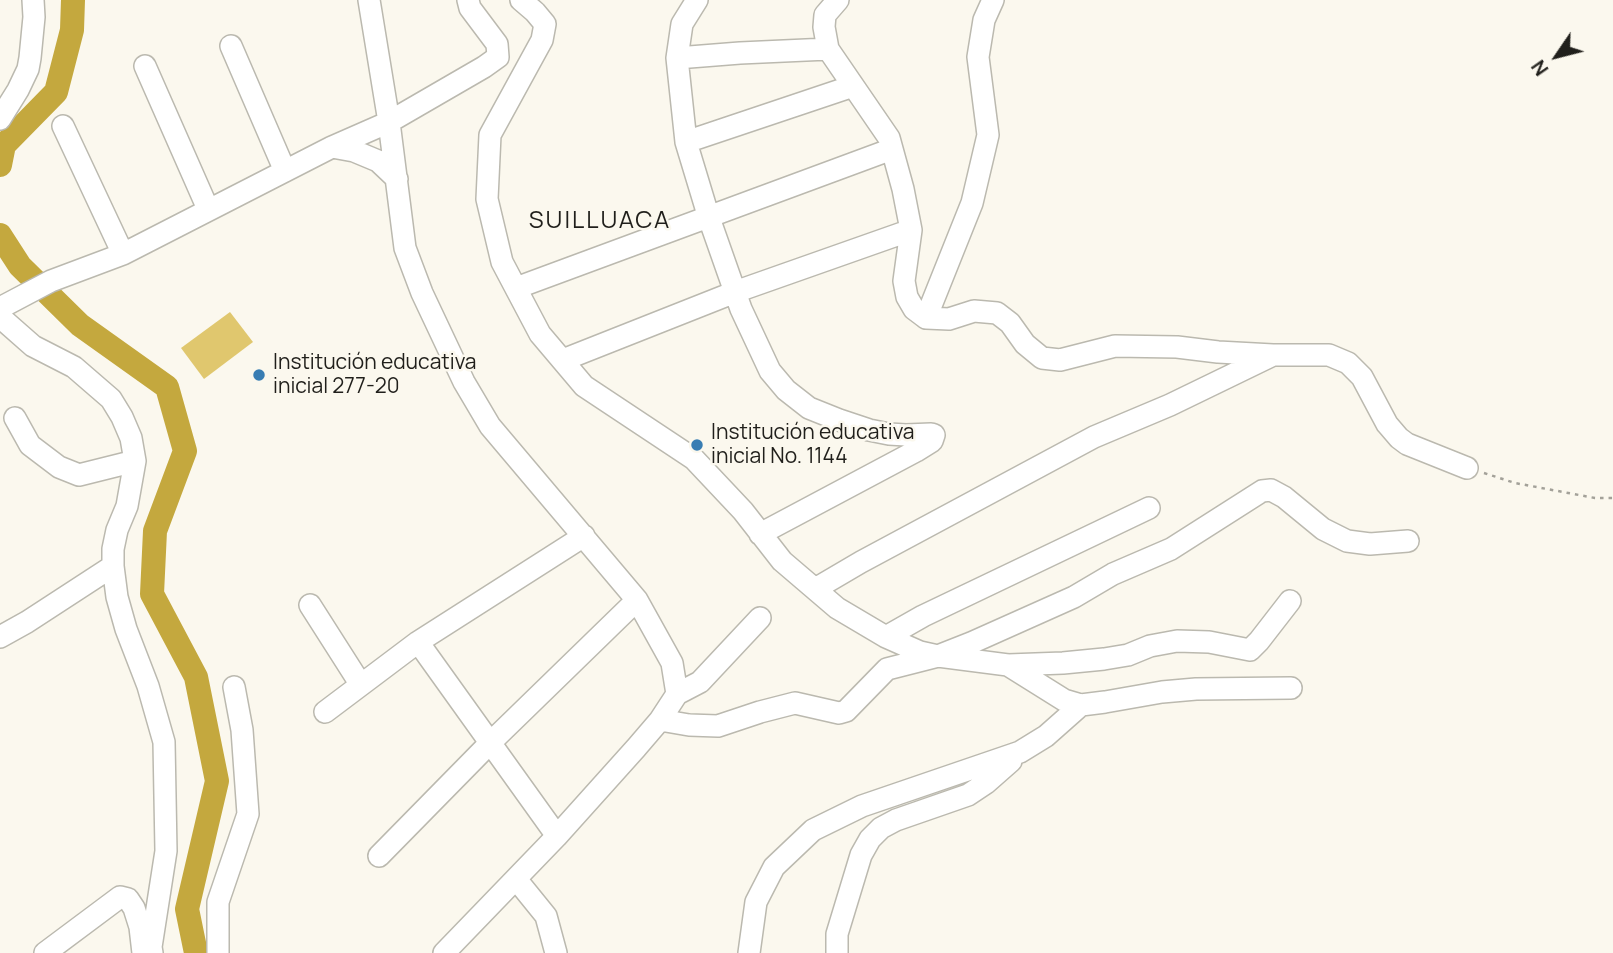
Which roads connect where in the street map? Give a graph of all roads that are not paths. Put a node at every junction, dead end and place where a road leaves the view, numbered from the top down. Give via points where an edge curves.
1 (33, 0) edge
2 (369, 0) edge
3 (468, 0) edge
4 (521, 0) edge
5 (697, 0) edge
6 (838, 0) edge
7 (993, 0) edge
8 (230, 46) dead end
9 (828, 49) junction
10 (677, 58) junction
11 (145, 66) dead end
12 (853, 86) junction
13 (0, 119) edge
14 (389, 122) junction
15 (63, 126) dead end
16 (686, 142) junction
17 (332, 147) junction
18 (892, 149) junction
19 (285, 171) junction
20 (397, 179) junction
21 (208, 209) junction
22 (709, 218) junction
23 (911, 230) junction
24 (123, 254) junction
25 (516, 288) junction
26 (735, 292) junction
27 (1, 311) edge
28 (926, 318) junction
29 (1273, 355) junction
30 (563, 360) junction
31 (15, 418) dead end
32 (135, 461) junction
33 (1467, 468) road end
34 (1149, 508) dead end
35 (760, 534) junction
36 (584, 536) junction
37 (1408, 541) dead end
38 (113, 566) junction
39 (815, 589) junction
40 (638, 600) junction
41 (1290, 601) dead end
42 (310, 605) dead end
43 (760, 618) dead end
44 (0, 637) edge
45 (886, 637) junction
46 (418, 642) junction
47 (938, 656) junction
48 (1008, 665) junction
49 (361, 685) junction
50 (234, 687) dead end
51 (1291, 688) dead end
52 (677, 694) junction
53 (1082, 705) junction
54 (325, 712) dead end
55 (660, 720) junction
56 (490, 743) junction
57 (1020, 752) junction
58 (557, 836) junction
59 (379, 856) dead end
60 (516, 879) junction
61 (45, 953) edge
62 (143, 953) edge
63 (152, 953) edge
64 (218, 953) edge
65 (444, 953) edge
66 (556, 953) edge
67 (749, 953) edge
68 (837, 953) edge

1 - 13 street via 27,69
2 - 14 street
3 - 14 street via 497,44 498,57
4 - 25 street via 545,24 542,40 491,135 487,200 502,262
5 - 10 street via 682,24
6 - 9 street via 825,15
7 - 28 street via 984,20 978,57 988,135 972,203
8 - 19 street
9 - 10 street
9 - 12 street
10 - 16 street
11 - 21 street
12 - 16 street
12 - 18 street
14 - 17 street
14 - 20 street
15 - 24 street
16 - 22 street
17 - 19 street
17 - 20 street via 378,161
18 - 22 street
18 - 23 street
19 - 21 street
20 - 36 street via 405,248 464,382 490,426
21 - 24 street
22 - 25 street
22 - 26 street
23 - 26 street
23 - 28 street via 904,281 914,309
24 - 27 street via 51,281
25 - 30 street via 540,334
26 - 30 street
26 - 35 street via 769,371 809,408 869,430 933,435 932,441 916,451
27 - 32 street via 33,346 74,367 111,399 131,438
28 - 29 street via 949,319 974,311 997,313 1042,358 1060,360 1115,346
29 - 33 street via 1329,355 1348,363 1362,377 1399,438
29 - 39 street via 1094,438
30 - 35 street via 584,386 694,459
31 - 32 street via 30,445 59,467 79,475
32 - 38 street
34 - 45 street
35 - 39 street via 782,561
36 - 40 street
36 - 46 street
37 - 47 street via 1347,541 1323,529 1284,497 1262,491 1171,549
38 - 44 street
38 - 63 street via 125,629 164,742 166,850
39 - 45 street
40 - 52 street via 672,663
40 - 56 street
41 - 48 street via 1250,650 1177,641 1104,659
42 - 49 street
43 - 52 street via 700,681
45 - 47 street
46 - 49 street
46 - 56 street
47 - 48 street
47 - 55 street via 887,669 839,713 795,703 718,726
48 - 53 street via 1064,700
49 - 54 street
50 - 64 street via 248,814 218,902
51 - 53 street via 1196,689
52 - 55 street
53 - 57 street
55 - 58 street
56 - 58 street
56 - 59 street
57 - 67 street via 862,806 813,830 774,867 756,902
57 - 68 street via 968,795 896,820 870,839 837,934
58 - 60 street
60 - 65 street
60 - 66 street via 546,916
61 - 62 street via 120,897 134,908

